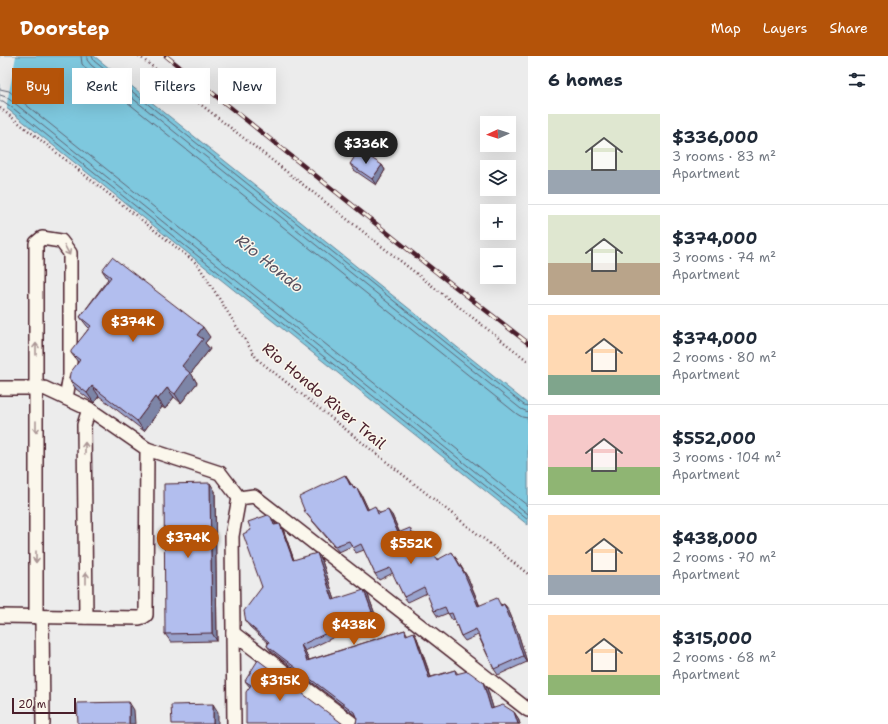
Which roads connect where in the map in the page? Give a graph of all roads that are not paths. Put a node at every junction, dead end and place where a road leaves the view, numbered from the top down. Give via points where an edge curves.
1 (0, 388) edge
2 (36, 388) junction
3 (66, 398) junction
4 (89, 409) junction
5 (147, 449) junction
6 (239, 498) junction
7 (0, 616) edge
8 (39, 617) junction
9 (86, 617) junction
10 (233, 633) junction
11 (528, 710) edge
12 (43, 724) edge
13 (234, 724) edge
14 (353, 724) edge

1 - 2 lane
2 - 3 lane via 44,388
2 -> 3 lane via 36,243 42,238 61,241 70,253 70,375
2 -> 8 lane
3 - 4 lane
4 - 5 lane
9 -> 4 lane via 84,425
5 - 6 lane via 220,473
5 - 9 lane via 146,614 138,618
6 - 10 lane via 232,536
6 - 11 lane via 254,496
7 - 8 lane
8 - 9 lane
8 - 12 lane
10 - 13 lane
10 - 14 lane

